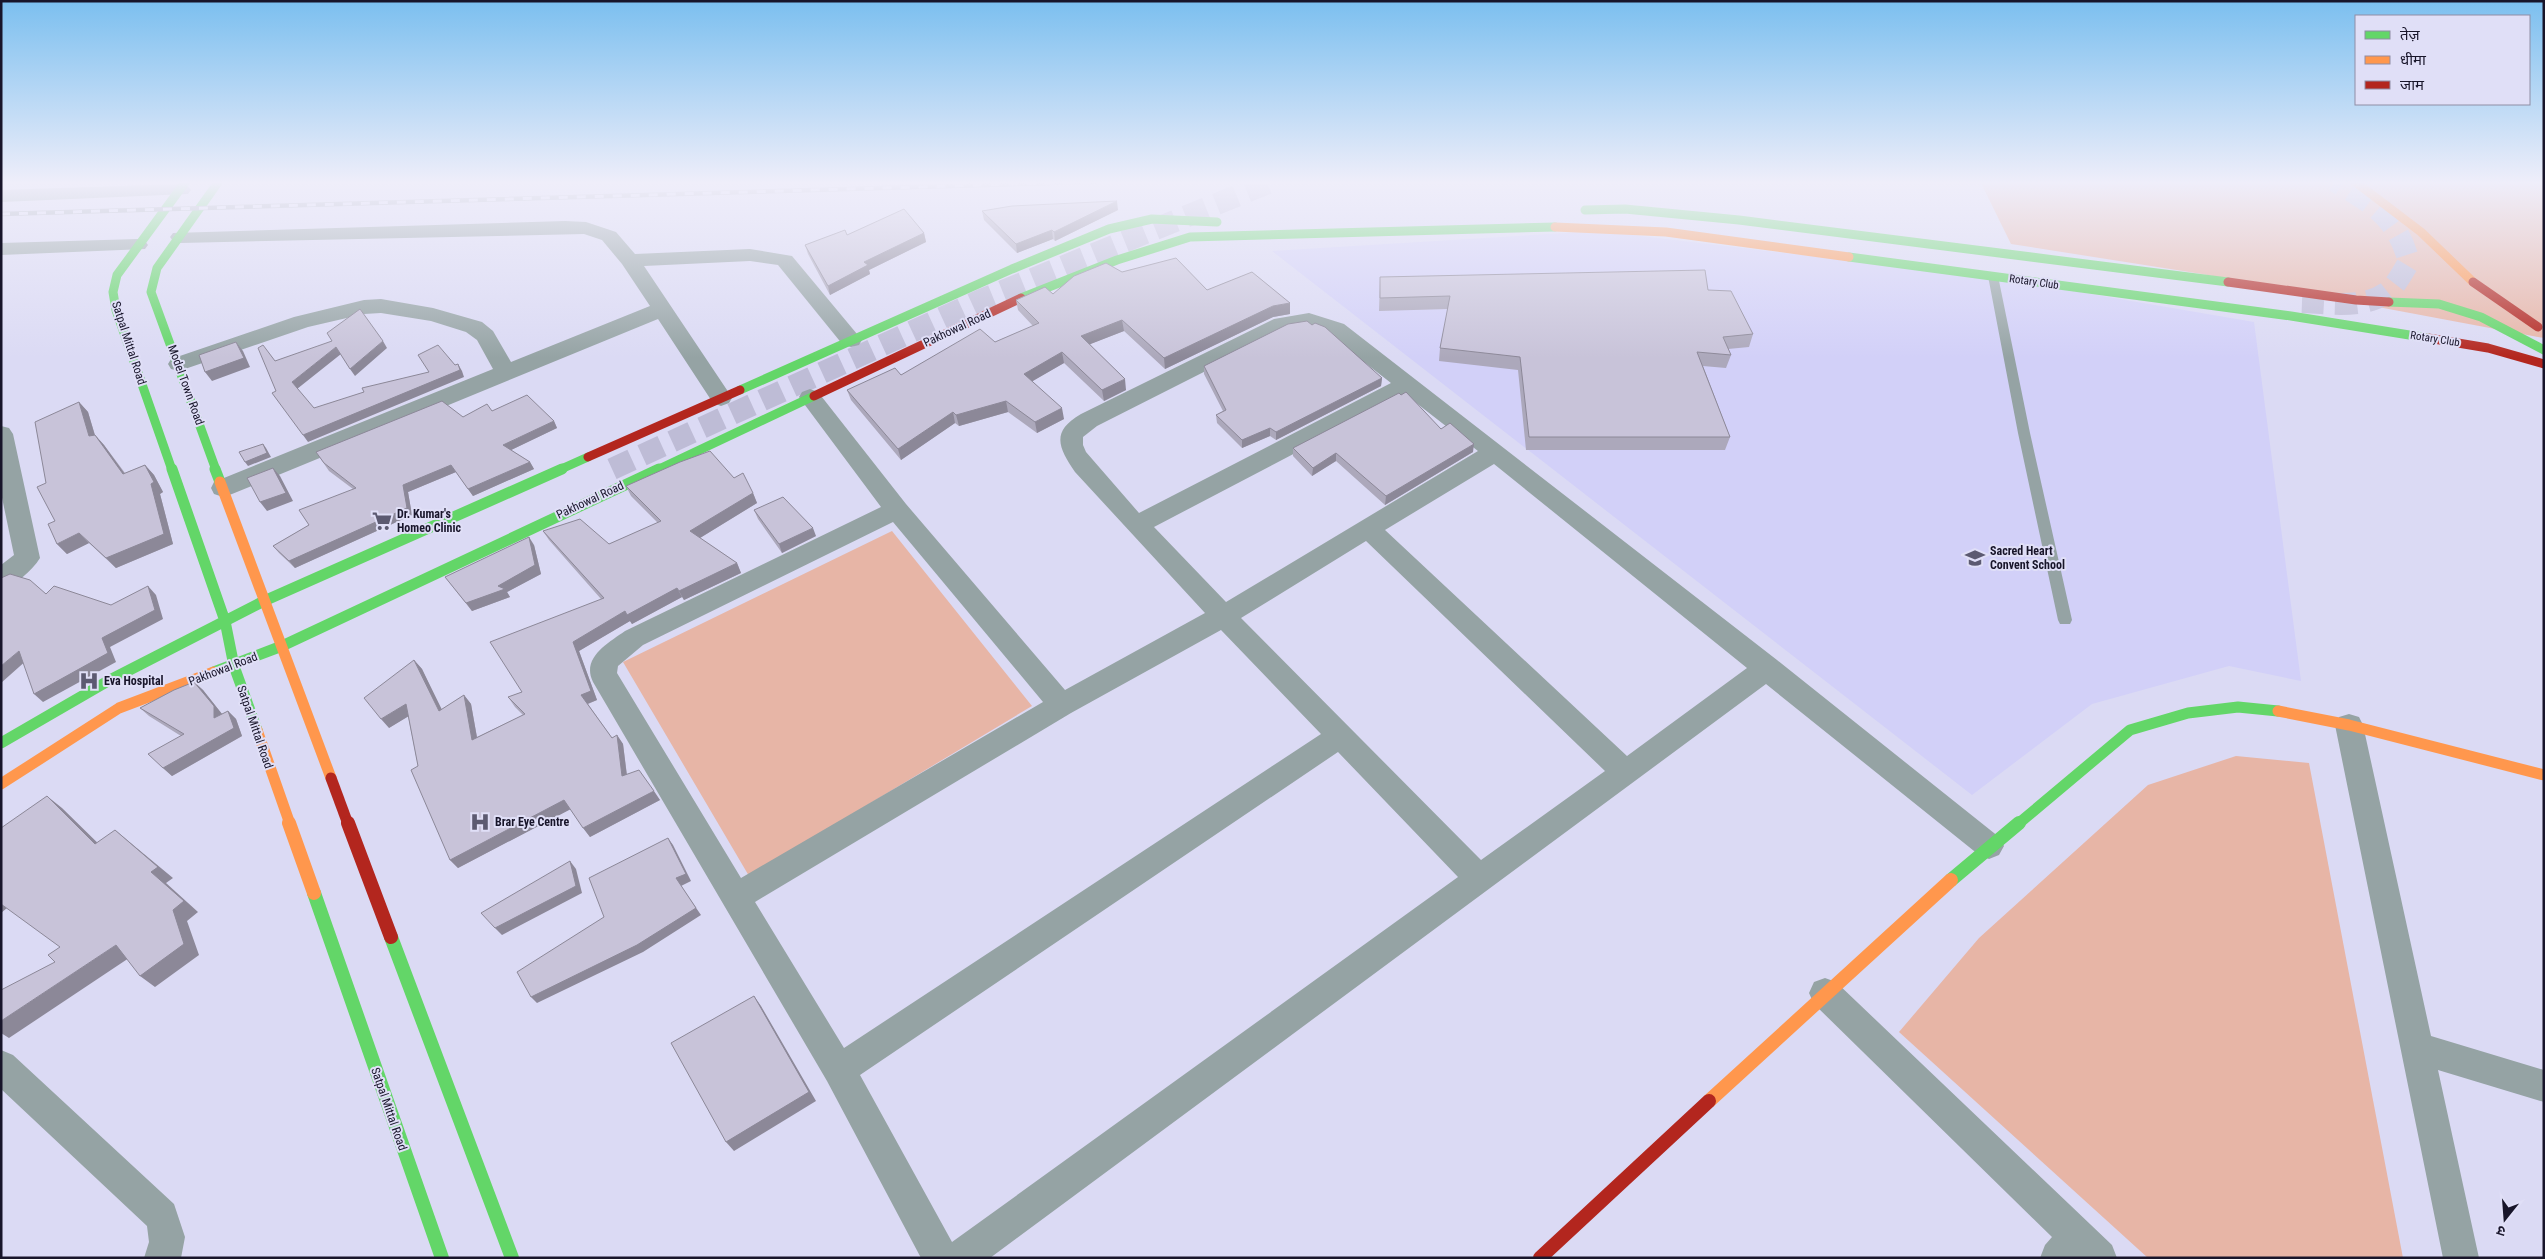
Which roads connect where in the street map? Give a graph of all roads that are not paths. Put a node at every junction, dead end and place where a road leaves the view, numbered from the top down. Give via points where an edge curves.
1 (142, 240) edge
2 (178, 240) edge
3 (612, 240) edge
4 (1084, 240) edge
5 (1181, 240) edge
6 (1717, 240) edge
7 (1824, 240) edge
8 (1894, 240) edge
9 (2429, 240) edge
10 (138, 245) junction
11 (1, 249) edge
12 (630, 260) junction
13 (1993, 276) junction
14 (2302, 302) tunnel mouth
15 (662, 309) junction
16 (2544, 330) edge
17 (851, 340) junction
18 (2544, 350) edge
19 (179, 364) junction
20 (2544, 364) edge
21 (506, 372) junction
22 (1406, 385) junction
23 (810, 397) junction
24 (722, 398) junction
25 (1, 434) edge
26 (1495, 452) junction
27 (223, 488) junction
28 (897, 510) junction
29 (1137, 525) junction
30 (1368, 528) junction
31 (1, 551) edge
32 (27, 558) junction
33 (1, 580) edge
34 (264, 601) junction
35 (1223, 616) junction
36 (225, 620) junction
37 (2065, 620) dead end
38 (282, 646) junction
39 (234, 666) junction
40 (1768, 668) junction
41 (1061, 705) junction
42 (2349, 725) junction
43 (1341, 735) junction
44 (1, 743) edge
45 (1626, 773) junction
46 (2544, 775) edge
47 (1, 784) edge
48 (1989, 846) junction
49 (1480, 879) junction
50 (736, 897) junction
51 (1825, 993) junction
52 (2416, 1048) junction
53 (1, 1066) edge
54 (839, 1070) junction
55 (2544, 1086) edge
56 (2078, 1251) edge
57 (504, 1253) edge
58 (162, 1258) edge
59 (442, 1258) edge
60 (941, 1258) edge
61 (960, 1258) edge
62 (1540, 1258) edge
63 (2461, 1258) edge

1 - 10 street, Satpal Mittal Road
2 - 19 street, Model Town Road via 157,268 151,292
3 - 12 street
4 - 17 street
5 - 23 street, Pakhowal Road via 1117,260 1030,294
6 - 13 street, Rotary Club
7 - 14 street
8 - 18 street via 2348,300 2439,304 2481,317
9 - 16 street via 2482,290
10 - 11 street
10 - 36 street, Satpal Mittal Road via 117,275 113,292 116,310
12 - 15 street
12 - 17 street via 750,255 785,260
13 - 20 street, Rotary Club via 2292,316 2488,348
13 - 37 lane
15 - 21 street
15 - 24 street
17 - 24 street
19 - 21 street via 302,322 381,306 433,315 474,327 485,336
19 - 27 street, Model Town Road
21 - 27 street
22 - 26 street
22 - 29 street
22 - 29 street via 1336,329 1309,320 1295,321 1282,324 1089,420 1071,435 1074,452
23 - 28 street
23 - 38 street, Pakhowal Road
24 - 34 street
25 - 32 street
26 - 30 street
26 - 40 street
27 - 34 street, Model Town Road
28 - 41 street
28 - 50 street via 634,638 605,660 603,674 608,684
29 - 35 street
30 - 35 street
30 - 45 street
31 - 32 street
32 - 33 street
34 - 36 street
34 - 38 street, Model Town Road
35 - 41 street
35 - 43 street
36 - 39 street, Satpal Mittal Road
36 - 44 street via 108,681
38 - 39 street, Pakhowal Road
38 - 57 street
39 - 47 street, Pakhowal Road via 120,708
39 - 59 street, Satpal Mittal Road
40 - 45 street
40 - 48 street
41 - 50 street
42 - 46 street
42 - 48 street via 2296,713 2238,708 2188,713 2130,730
42 - 52 street
43 - 49 street
43 - 54 street
45 - 49 street
48 - 51 street
49 - 61 street
50 - 54 street
51 - 56 street
51 - 62 street
52 - 55 street
52 - 63 street
53 - 58 street via 162,1216 168,1237
54 - 60 street

